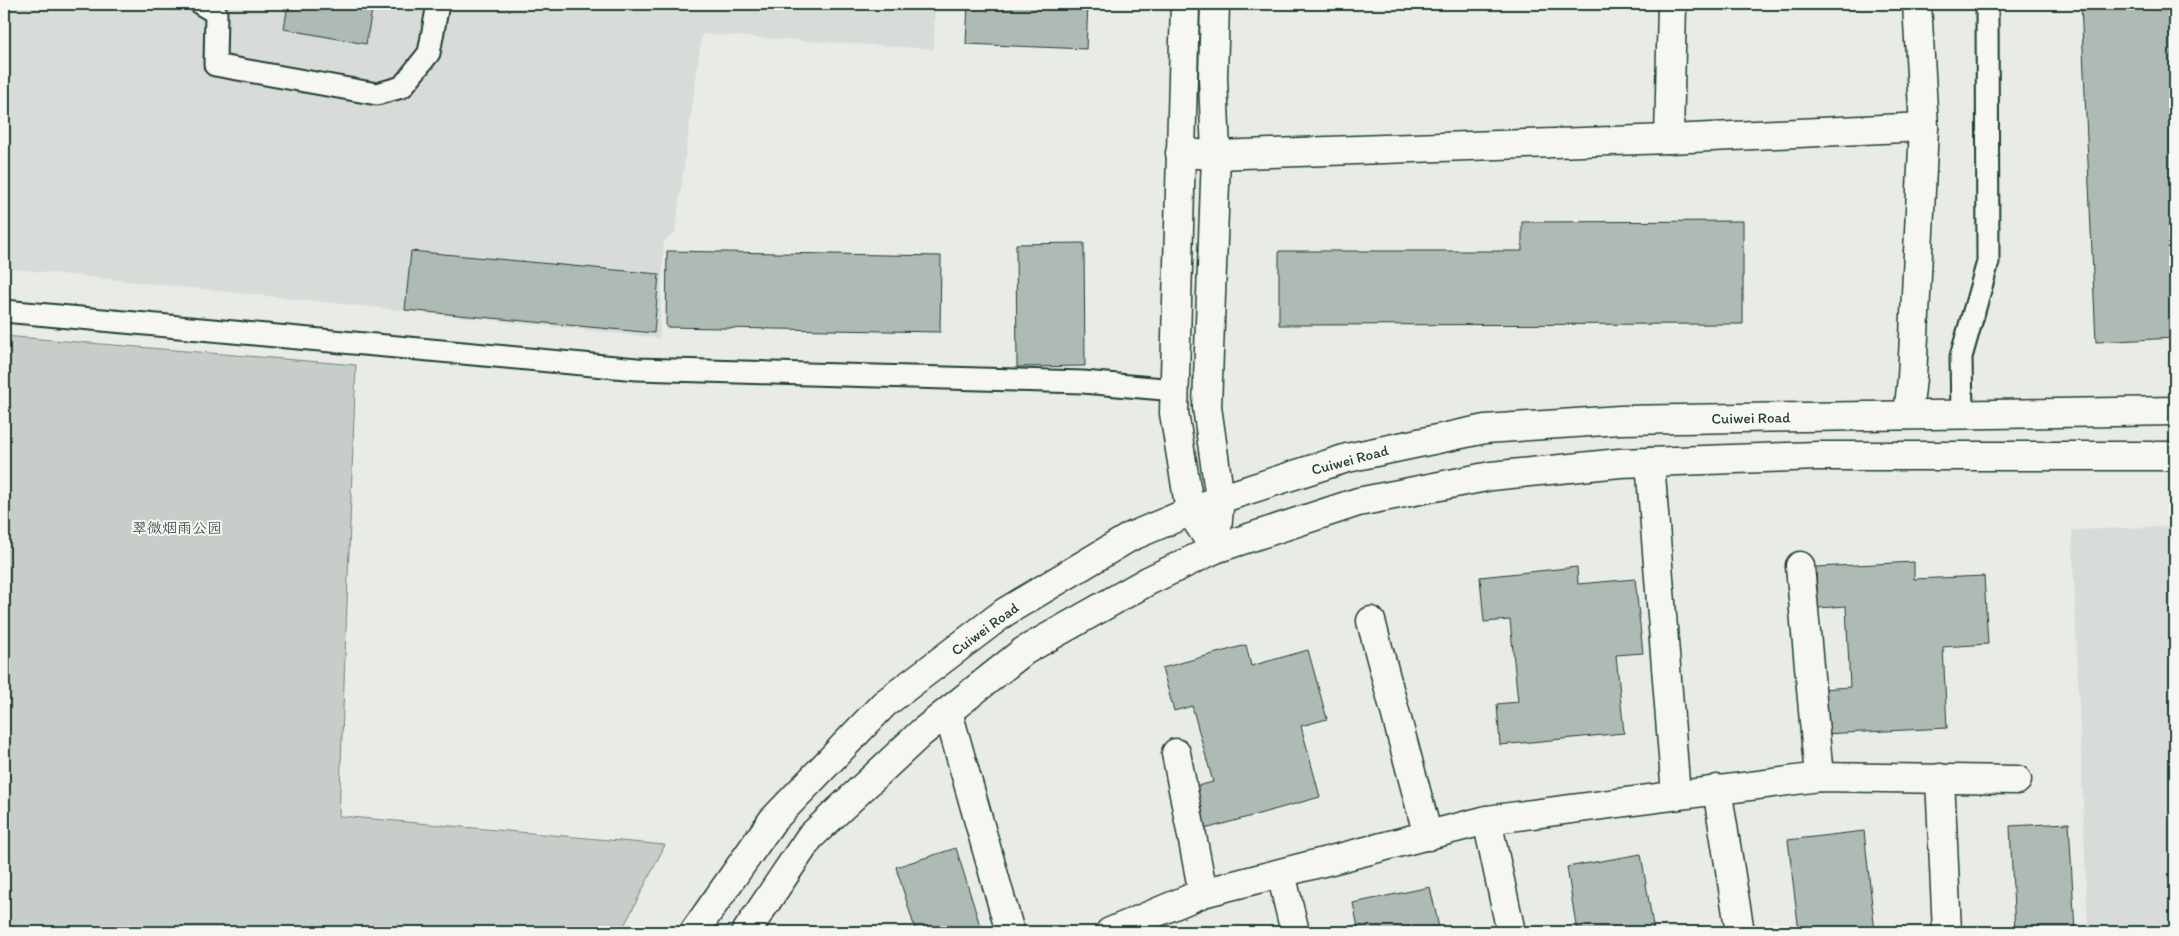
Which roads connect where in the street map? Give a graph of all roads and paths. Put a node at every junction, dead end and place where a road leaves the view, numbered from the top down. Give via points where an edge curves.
1 (201, 4) edge
2 (438, 4) edge
3 (1185, 4) edge
4 (1215, 4) edge
5 (1672, 4) edge
6 (1917, 4) edge
7 (1986, 4) edge
8 (1924, 127) junction
9 (1669, 139) junction
10 (1180, 153) junction
11 (1216, 155) junction
12 (4, 311) edge
13 (1175, 390) junction
14 (2175, 411) edge
15 (1962, 414) junction
16 (1908, 415) junction
17 (2175, 456) edge
18 (1650, 462) junction
19 (1220, 499) junction
20 (1190, 512) junction
21 (1215, 550) junction
22 (1800, 566) dead end
23 (1371, 621) dead end
24 (948, 712) junction
25 (1176, 753) dead end
26 (1819, 777) junction
27 (1940, 778) junction
28 (2017, 780) dead end
29 (1717, 789) junction
30 (1676, 795) junction
31 (1487, 820) junction
32 (1428, 836) junction
33 (1281, 874) junction
34 (1203, 893) junction
35 (694, 932) edge
36 (746, 932) edge
37 (1010, 932) edge
38 (1110, 932) edge
39 (1295, 932) edge
40 (1511, 932) edge
41 (1740, 932) edge
42 (1947, 932) edge

1 - 2 lane via 216,13 215,65 377,94 402,87 429,52
3 - 10 street
4 - 11 street
5 - 9 street
6 - 8 street
7 - 15 lane via 1988,262 1961,357
8 - 9 street
8 - 16 street
9 - 11 street
10 - 11 street
10 - 13 street
11 - 19 street via 1207,407
12 - 13 lane via 637,369 1083,382
13 - 20 street via 1174,412
14 - 15 street, Cuiwei Road
15 - 16 street, Cuiwei Road
16 - 19 street, Cuiwei Road via 1620,420 1485,428 1347,458
17 - 18 street via 1818,456
18 - 21 street via 1491,476 1358,502
18 - 30 street
19 - 20 street, Cuiwei Road
19 - 21 street
20 - 21 street
20 - 35 street, Cuiwei Road via 1130,537 1005,612 884,704 772,821
21 - 24 street via 1148,580 1024,652
22 - 26 street
23 - 32 street
24 - 36 street via 921,733 810,837
24 - 37 street
25 - 34 street
26 - 27 street
26 - 29 street
27 - 28 street
27 - 42 street
29 - 30 street
29 - 41 street
30 - 31 street
31 - 32 street
31 - 40 street
32 - 33 street
33 - 34 street
33 - 39 street
34 - 38 street

